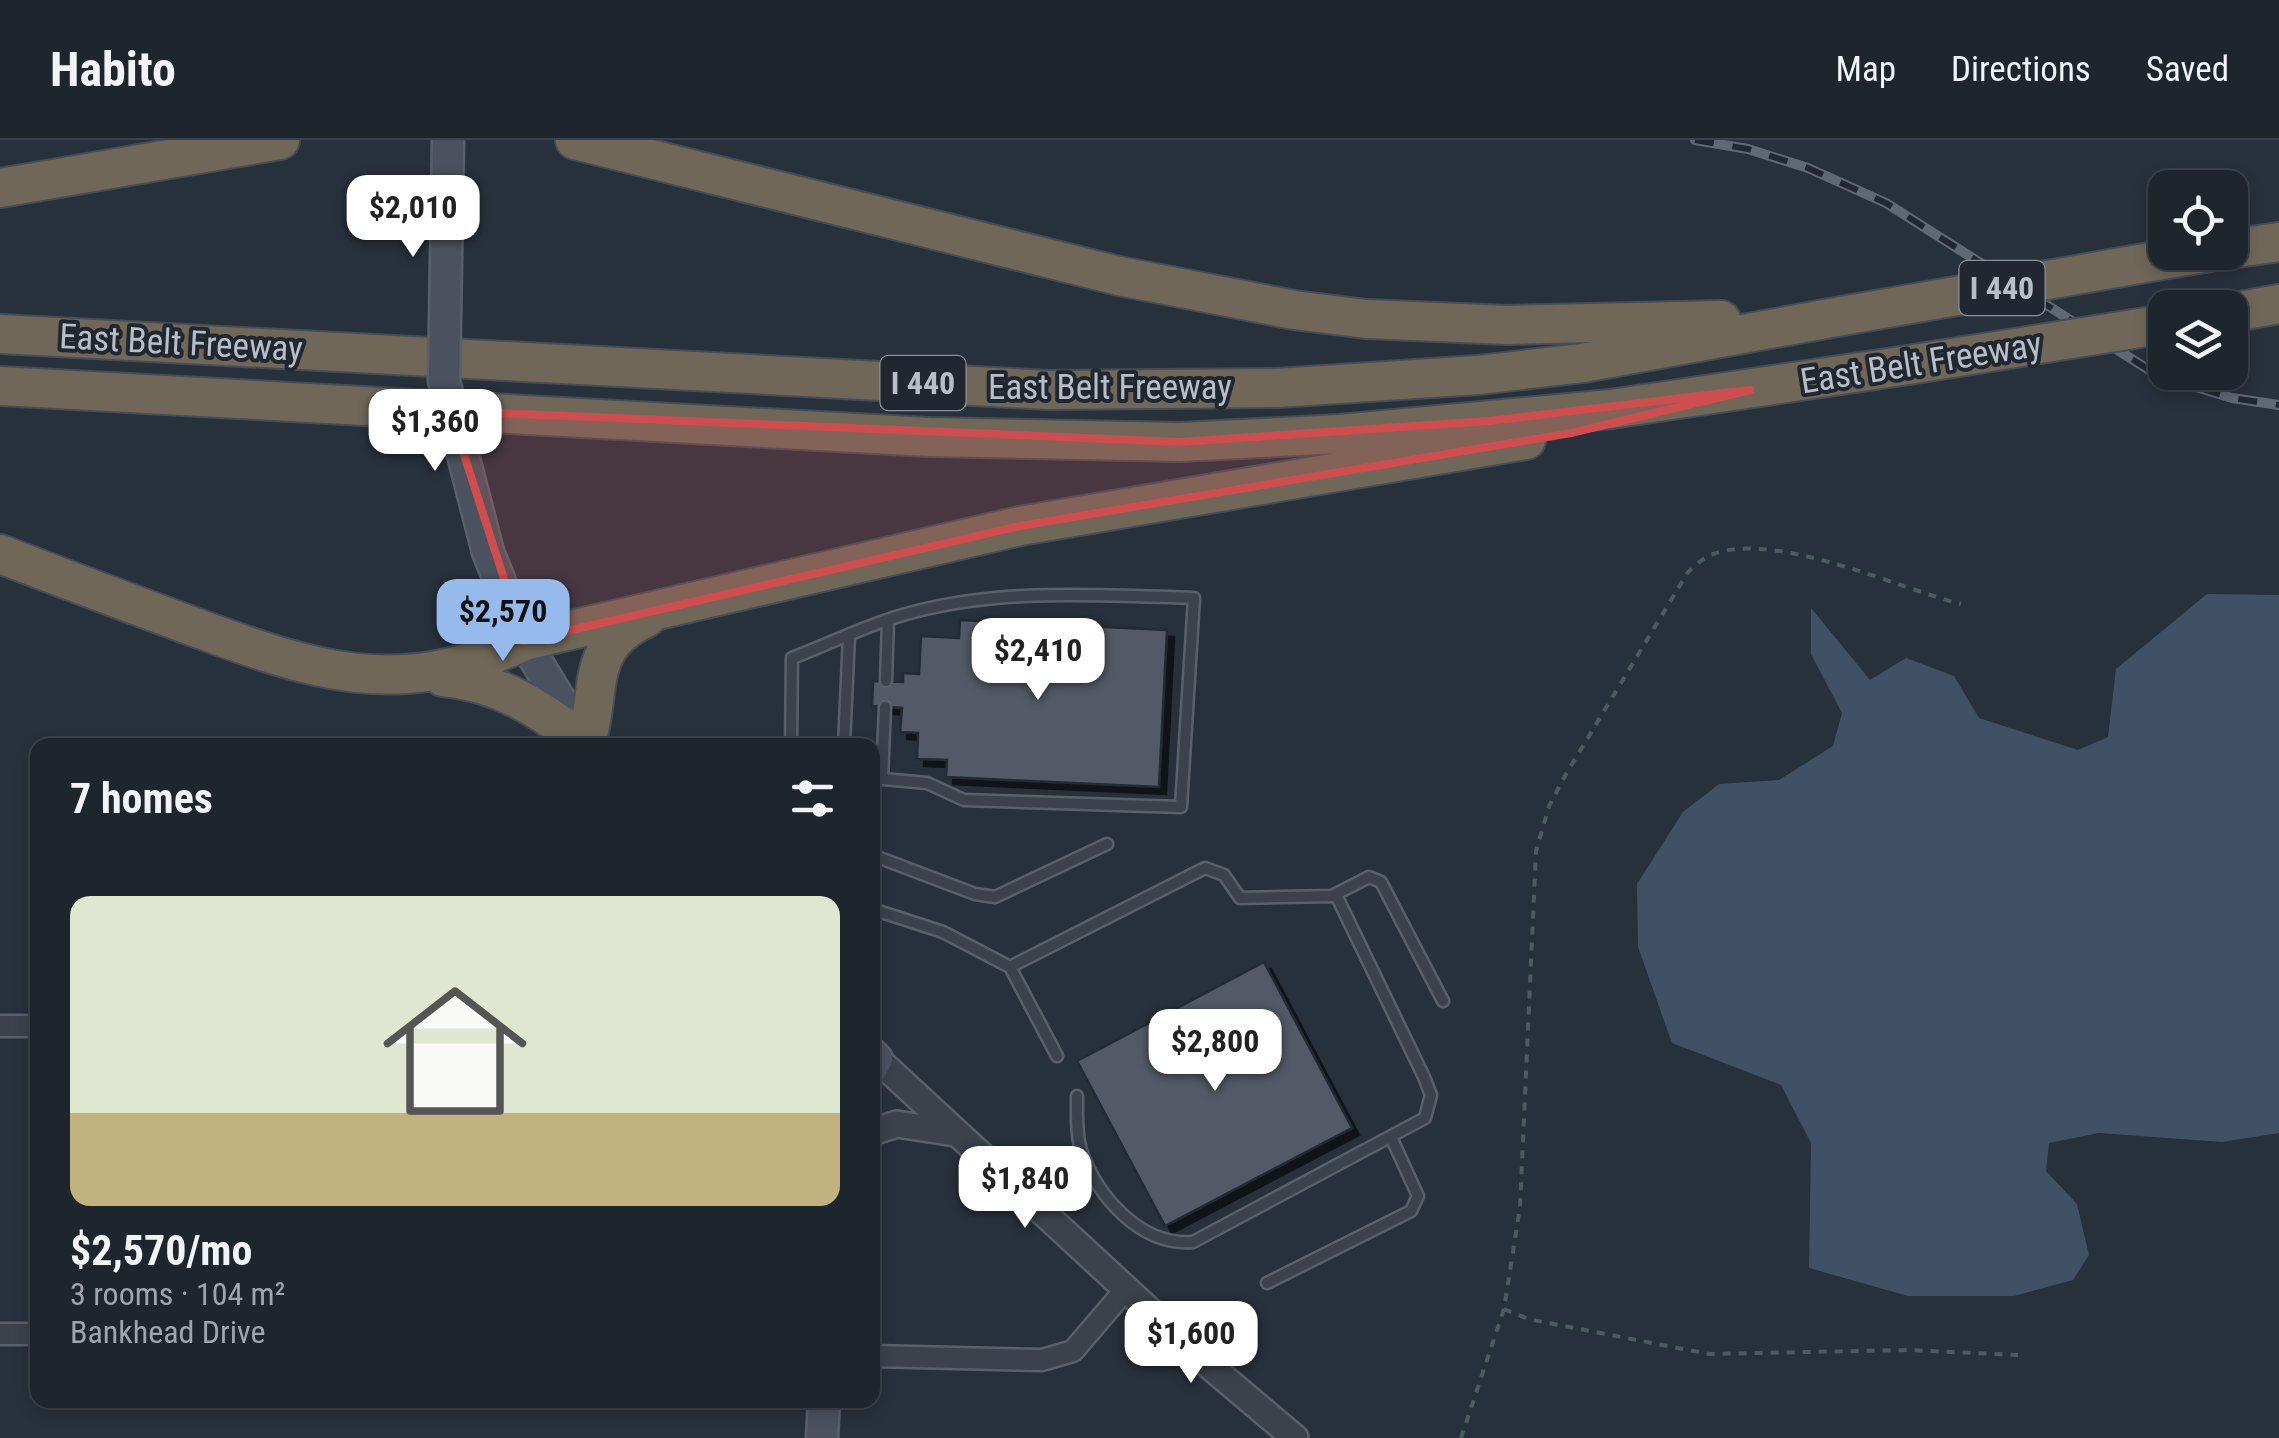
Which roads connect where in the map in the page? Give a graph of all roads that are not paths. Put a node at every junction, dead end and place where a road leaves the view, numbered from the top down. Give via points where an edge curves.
1 (280, 140) edge
2 (448, 140) edge
3 (582, 141) edge
4 (0, 188) edge
5 (2279, 242) edge
6 (2248, 247) edge
7 (2148, 262) edge
8 (2279, 304) edge
9 (2248, 310) edge
10 (1842, 316) junction
11 (2148, 327) edge
12 (0, 334) edge
13 (0, 386) edge
14 (1750, 390) junction
15 (0, 554) edge
16 (664, 609) junction
17 (888, 620) junction
18 (849, 636) junction
19 (524, 641) junction
20 (405, 674) junction
21 (886, 681) dead end
22 (885, 707) dead end
23 (577, 738) edge
24 (582, 738) edge
25 (587, 738) edge
26 (790, 738) edge
27 (844, 738) edge
28 (880, 751) edge
29 (880, 778) edge
30 (1107, 844) dead end
31 (880, 858) edge
32 (1336, 895) junction
33 (880, 912) edge
34 (1010, 967) junction
35 (1443, 1001) dead end
36 (0, 1026) edge
37 (30, 1026) edge
38 (1057, 1056) dead end
39 (880, 1066) edge
40 (1077, 1096) dead end
41 (880, 1129) edge
42 (959, 1134) junction
43 (1391, 1137) junction
44 (1266, 1282) dead end
45 (1126, 1289) junction
46 (0, 1334) edge
47 (30, 1334) edge
48 (880, 1356) edge
49 (824, 1408) edge
50 (822, 1438) edge
51 (1295, 1438) edge

1 - 4 highway
2 - 19 main road, bridge via 444,381 488,552
3 - 10 highway via 1119,276 1366,319 1599,326
5 - 6 highway
7 - 10 highway, East Belt Freeway / I 440, bridge
8 - 9 highway
10 - 12 highway, East Belt Freeway / I 440 via 1620,357 1276,388 1048,390
11 - 14 highway, East Belt Freeway / I 440, bridge
13 - 14 highway, East Belt Freeway / I 440 via 911,436 1180,442 1488,422
14 - 16 highway via 1572,432 1020,526
15 - 20 highway via 290,662 355,675
16 - 19 highway
16 - 25 highway via 627,626 604,654
17 - 18 lane
17 - 21 lane
17 - 29 lane via 965,601 1052,593 1194,598 1182,807 964,800 927,783
18 - 26 lane via 792,658
18 - 27 lane
19 - 20 highway via 482,661
19 - 24 main road
20 - 23 highway via 473,680 512,693
22 - 28 lane
30 - 31 lane via 995,897
32 - 34 lane via 1240,898 1224,875 1205,868
32 - 35 lane via 1369,877 1381,882
32 - 43 lane via 1432,1095 1425,1118
33 - 34 lane via 942,932
34 - 38 lane
36 - 37 street
39 - 42 street
40 - 43 lane via 1081,1150 1119,1212 1171,1244 1193,1242
41 - 42 street via 897,1124
42 - 45 street
43 - 44 lane via 1418,1196 1410,1211
45 - 48 street via 1073,1351 1042,1360
45 - 51 street
46 - 47 street
49 - 50 main road

